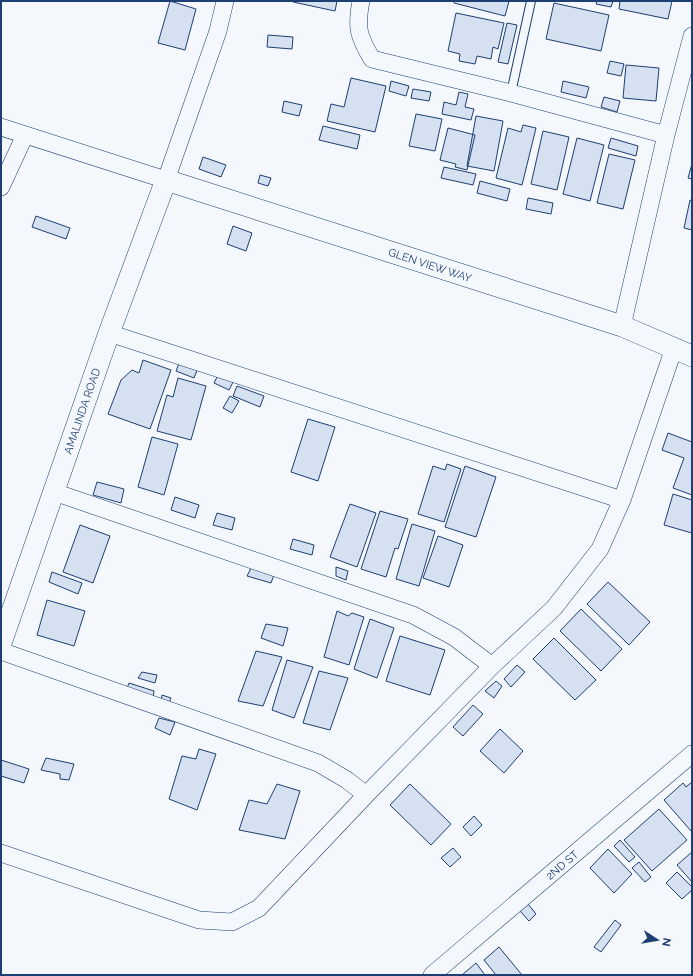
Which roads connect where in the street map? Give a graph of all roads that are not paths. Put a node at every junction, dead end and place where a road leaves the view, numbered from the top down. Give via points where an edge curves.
1 (225, 1) edge
2 (362, 1) edge
3 (531, 1) edge
4 (692, 36) edge
5 (511, 93) junction
6 (1, 127) edge
7 (25, 135) junction
8 (666, 135) junction
9 (166, 180) junction
10 (1, 187) edge
11 (622, 326) junction
12 (109, 333) junction
13 (683, 352) edge
14 (54, 492) junction
15 (622, 500) junction
16 (1, 644) edge
17 (1, 651) edge
18 (492, 666) junction
19 (692, 754) edge
20 (366, 795) junction
21 (1, 853) edge
22 (432, 975) edge

1 - 9 street via 218,31
2 - 5 street via 358,18 361,41 372,59
3 - 5 lane
4 - 8 street
5 - 8 street
6 - 7 street
7 - 9 street
7 - 10 street
8 - 11 street
9 - 11 street, GLEN VIEW WAY
9 - 12 street, AMALINDA ROAD
11 - 13 street, GLEN VIEW WAY
12 - 14 street, AMALINDA ROAD
12 - 15 street
13 - 15 street
14 - 16 street, AMALINDA ROAD
14 - 18 street via 413,615 454,637
15 - 18 street via 600,549 554,608
17 - 20 street via 318,763
18 - 20 street
19 - 22 street, 2ND ST
20 - 21 street via 259,908 232,922 199,920

